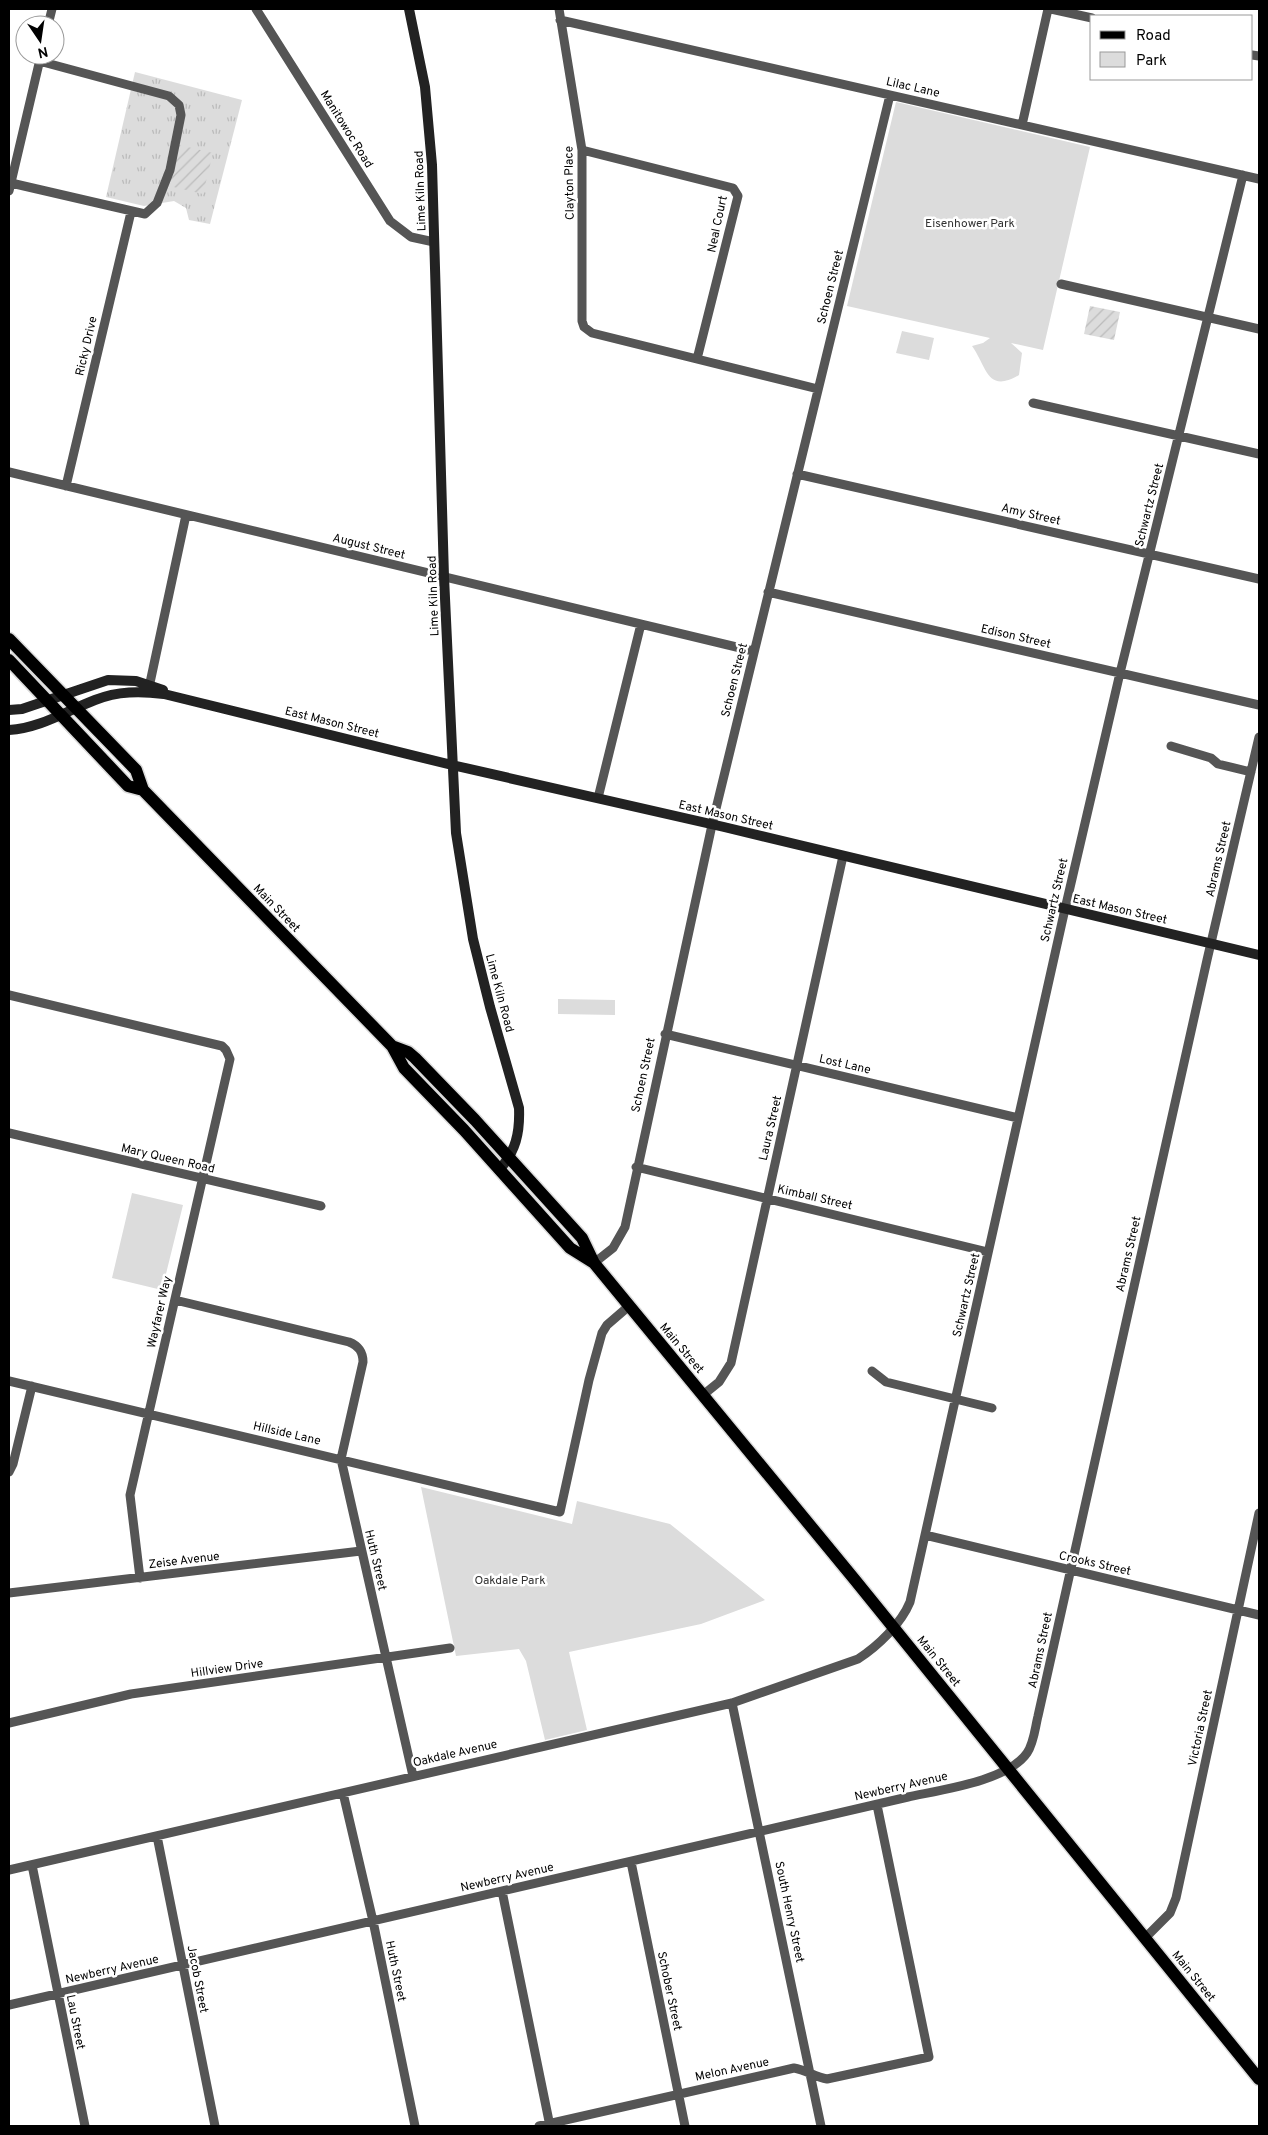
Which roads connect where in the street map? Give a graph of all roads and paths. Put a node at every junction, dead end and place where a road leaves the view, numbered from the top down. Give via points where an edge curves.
1 (256, 9) edge
2 (408, 9) edge
3 (559, 9) edge
4 (1050, 9) edge
5 (1090, 18) edge
6 (560, 20) junction
7 (38, 65) edge
8 (64, 65) edge
9 (890, 95) junction
10 (1022, 125) junction
11 (582, 150) junction
12 (1243, 176) junction
13 (1259, 179) edge
14 (10, 187) edge
15 (131, 212) junction
16 (434, 242) junction
17 (1061, 284) dead end
18 (1208, 317) junction
19 (1259, 329) edge
20 (697, 359) junction
21 (818, 389) junction
22 (1033, 403) dead end
23 (1179, 436) junction
24 (1259, 454) edge
25 (9, 472) edge
26 (797, 474) junction
27 (66, 486) junction
28 (186, 515) junction
29 (1150, 554) junction
30 (444, 577) junction
31 (1259, 579) edge
32 (768, 592) junction
33 (641, 624) junction
34 (9, 639) edge
35 (754, 651) junction
36 (9, 660) edge
37 (1120, 673) junction
38 (148, 688) junction
39 (62, 694) junction
40 (47, 700) junction
41 (1259, 704) edge
42 (77, 708) junction
43 (9, 710) edge
44 (62, 715) junction
45 (9, 730) edge
46 (1259, 737) edge
47 (1171, 746) dead end
48 (452, 765) junction
49 (1251, 772) junction
50 (143, 790) junction
51 (598, 798) junction
52 (712, 825) junction
53 (844, 856) junction
54 (1065, 909) junction
55 (1211, 944) junction
56 (1259, 956) edge
57 (9, 995) edge
58 (666, 1034) junction
59 (392, 1046) junction
60 (797, 1065) junction
61 (1018, 1118) junction
62 (9, 1133) edge
63 (510, 1158) junction
64 (636, 1167) junction
65 (499, 1170) junction
66 (203, 1179) junction
67 (767, 1199) junction
68 (321, 1206) dead end
69 (988, 1252) junction
70 (594, 1263) junction
71 (175, 1300) junction
72 (629, 1306) junction
73 (872, 1371) dead end
74 (9, 1380) edge
75 (32, 1386) junction
76 (703, 1395) junction
77 (955, 1399) junction
78 (992, 1408) dead end
79 (149, 1414) junction
80 (341, 1459) junction
81 (9, 1472) edge
82 (1259, 1513) edge
83 (925, 1535) junction
84 (361, 1551) junction
85 (1070, 1570) junction
86 (140, 1578) junction
87 (9, 1593) edge
88 (1238, 1610) junction
89 (1259, 1615) edge
90 (893, 1627) junction
91 (450, 1648) dead end
92 (386, 1657) junction
93 (732, 1702) junction
94 (9, 1723) edge
95 (1008, 1768) junction
96 (413, 1776) junction
97 (343, 1793) junction
98 (877, 1805) junction
99 (760, 1832) junction
100 (157, 1836) junction
101 (631, 1862) junction
102 (32, 1865) junction
103 (9, 1870) edge
104 (502, 1891) junction
105 (373, 1921) junction
106 (1146, 1937) junction
107 (183, 1965) junction
108 (58, 1994) junction
109 (9, 2005) edge
110 (810, 2074) junction
111 (1259, 2079) edge
112 (679, 2094) junction
113 (550, 2125) edge
114 (85, 2126) edge
115 (215, 2126) edge
116 (415, 2126) edge
117 (539, 2126) edge
118 (685, 2126) edge
119 (821, 2126) edge

1 - 16 street, Manitowoc Road via 390,220 401,231
2 - 16 main road, Lime Kiln Road via 430,126
3 - 6 street, Clayton Place
4 - 5 street
4 - 10 street
6 - 9 street, Lilac Lane
6 - 11 street, Clayton Place
7 - 14 street
8 - 15 street via 169,96 179,105 181,115 166,183 151,210 145,214
9 - 10 street, Lilac Lane
9 - 21 street, Schoen Street
10 - 12 street, Lilac Lane
11 - 20 street, Clayton Place via 584,327 592,333
11 - 20 street, Neal Court via 733,188 738,196
12 - 13 street, Lilac Lane
12 - 18 street, Schwartz Street
14 - 15 street
15 - 27 street, Ricky Drive
16 - 30 main road, Lime Kiln Road
17 - 18 street
18 - 19 street
18 - 23 street, Schwartz Street
20 - 21 street
21 - 26 street, Schoen Street
22 - 23 street
23 - 24 street
23 - 29 street, Schwartz Street
25 - 27 street, August Street
26 - 29 street, Amy Street
26 - 32 street, Schoen Street
27 - 28 street, August Street
28 - 30 street, August Street
28 - 38 street
29 - 31 street, Amy Street
29 - 37 street, Schwartz Street
30 - 33 street, August Street
30 - 48 main road, Lime Kiln Road
32 - 35 street, Schoen Street
32 - 37 street, Edison Street
33 - 35 street, August Street
33 - 51 street
34 - 39 main road, Main Street
35 - 52 street, Schoen Street
36 - 40 main road, Main Street
37 - 41 street, Edison Street
37 - 54 street, Schwartz Street
38 - 39 main road, East Mason Street via 116,679
38 - 42 main road, East Mason Street via 111,695
38 - 48 main road, East Mason Street
39 - 40 main road, East Mason Street
39 - 42 main road, Main Street
40 - 43 main road, East Mason Street
40 - 44 main road, Main Street
42 - 44 main road, East Mason Street
42 - 50 main road, Main Street via 136,770
44 - 45 main road, East Mason Street via 35,726
44 - 50 main road, Main Street via 128,786
46 - 49 street, Abrams Street
47 - 49 street via 1211,758 1218,764
48 - 51 main road, East Mason Street
48 - 63 main road, Lime Kiln Road via 457,842 471,930 519,1108 519,1129
49 - 55 street, Abrams Street
50 - 59 main road, Main Street
51 - 52 main road, East Mason Street
52 - 53 main road, East Mason Street
52 - 58 street, Schoen Street
53 - 54 main road, East Mason Street
53 - 60 street, Laura Street
54 - 55 main road, East Mason Street
54 - 61 street, Schwartz Street
55 - 56 main road, East Mason Street
55 - 85 street, Abrams Street
57 - 66 street, Wayfarer Way via 222,1046 230,1064
58 - 60 street, Lost Lane
58 - 64 street, Schoen Street
59 - 63 main road, Main Street via 413,1056
59 - 65 main road, Main Street via 404,1068
60 - 61 street, Lost Lane
60 - 67 street, Laura Street
61 - 69 street, Schwartz Street
62 - 66 street, Mary Queen Road
63 - 65 main road, Lime Kiln Road
63 - 70 main road, Main Street via 582,1238
64 - 67 street, Kimball Street
64 - 70 street, Schoen Street via 619,1239
65 - 70 main road, Main Street via 570,1248
66 - 68 street, Mary Queen Road
66 - 71 street, Wayfarer Way
67 - 69 street, Kimball Street
67 - 76 street, Laura Street via 732,1363 719,1382
69 - 77 street, Schwartz Street
70 - 72 main road, Main Street
71 - 79 street, Wayfarer Way
71 - 80 street, Huth Street via 350,1342 359,1349 363,1362
72 - 76 main road, Main Street
72 - 80 street, Hillside Lane via 602,1333 560,1512
73 - 77 street via 886,1382
74 - 75 street, Hillside Lane
75 - 79 street, Hillside Lane
75 - 81 street
76 - 90 main road, Main Street
77 - 78 street
77 - 83 street, Schwartz Street
79 - 80 street, Hillside Lane
79 - 86 street, Wayfarer Way via 130,1495
80 - 84 street, Huth Street
82 - 88 street, Victoria Street
83 - 85 street, Crooks Street
83 - 90 street, Schwartz Street via 910,1602 903,1617
84 - 86 street, Zeise Avenue
84 - 92 street, Huth Street
85 - 88 street, Crooks Street
85 - 95 street, Abrams Street via 1032,1741 1023,1757
86 - 87 street, Zeise Avenue
88 - 89 street, Crooks Street
88 - 106 street, Victoria Street via 1174,1907
90 - 93 street, Oakdale Avenue via 858,1659
90 - 95 main road, Main Street
91 - 92 street, Hillview Drive
92 - 94 street, Hillview Drive via 131,1694
92 - 96 street, Huth Street
93 - 96 street, Oakdale Avenue
93 - 99 street, South Henry Street
95 - 98 street, Newberry Avenue via 991,1777
95 - 106 main road, Main Street
96 - 97 street, Oakdale Avenue
97 - 100 street, Oakdale Avenue
97 - 105 street, Huth Street
98 - 99 street, Newberry Avenue
98 - 110 street, Melon Avenue via 929,2057 827,2080
99 - 101 street, Newberry Avenue
99 - 110 street, South Henry Street
100 - 102 street, Oakdale Avenue
100 - 107 street, Jacob Street
101 - 104 street, Newberry Avenue
101 - 112 street, Schober Street
102 - 103 street, Oakdale Avenue
102 - 108 street, Lau Street
104 - 105 street, Newberry Avenue
104 - 113 street
105 - 107 street, Newberry Avenue
105 - 116 street, Huth Street
106 - 111 main road, Main Street
107 - 108 street, Newberry Avenue
107 - 115 street, Jacob Street
108 - 109 street, Newberry Avenue
108 - 114 street, Lau Street
110 - 112 street, Melon Avenue via 794,2068
110 - 119 street, South Henry Street
112 - 113 street, Melon Avenue
112 - 118 street, Schober Street
113 - 117 street, Melon Avenue

